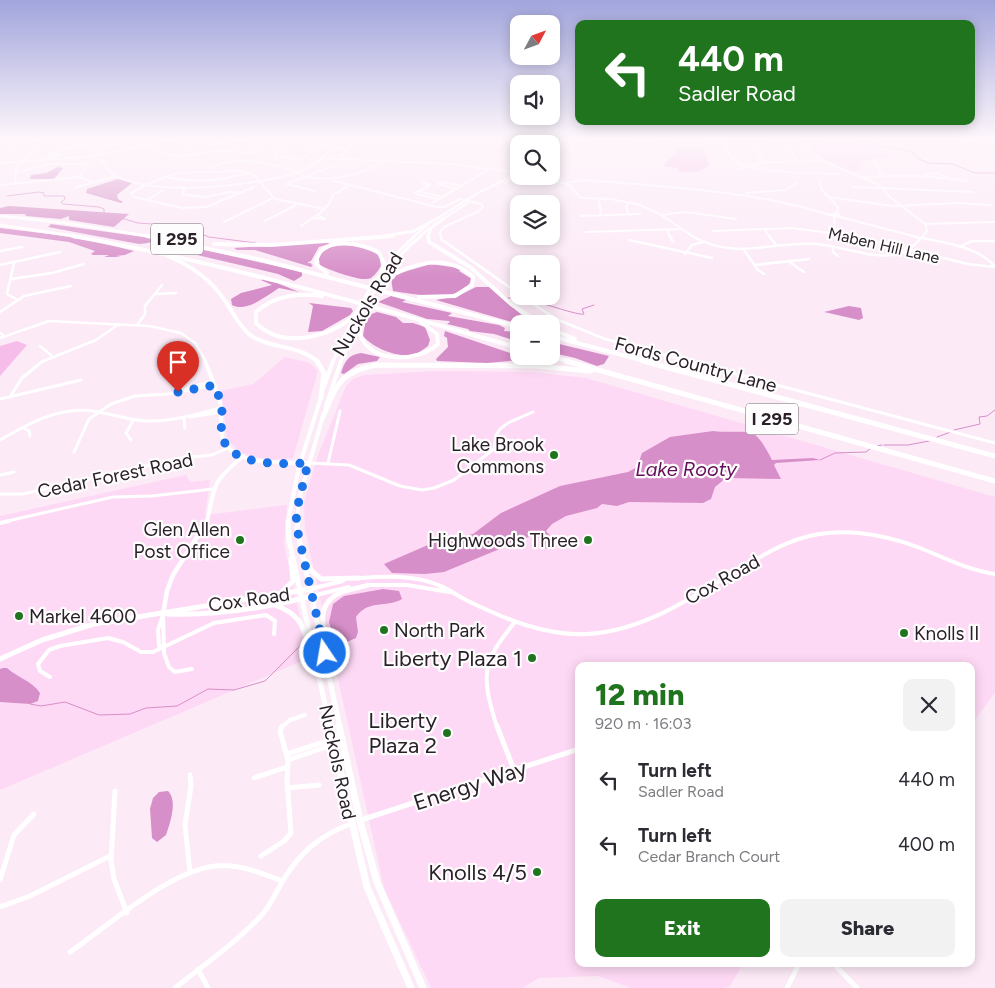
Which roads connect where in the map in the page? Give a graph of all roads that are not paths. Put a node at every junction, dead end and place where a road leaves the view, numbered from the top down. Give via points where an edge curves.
1 (85, 184) edge
2 (147, 184) edge
3 (148, 184) edge
4 (237, 184) edge
5 (261, 184) edge
6 (286, 184) edge
7 (343, 184) edge
8 (427, 184) edge
9 (438, 184) edge
10 (454, 184) edge
11 (466, 184) edge
12 (498, 184) edge
13 (566, 184) edge
14 (629, 184) edge
15 (795, 184) edge
16 (820, 184) edge
17 (874, 184) edge
18 (348, 186) junction
19 (463, 186) junction
20 (254, 187) dead end
21 (854, 187) dead end
22 (74, 188) dead end
23 (185, 188) junction
24 (882, 188) junction
25 (458, 189) junction
26 (164, 190) dead end
27 (315, 191) dead end
28 (419, 191) junction
29 (973, 192) dead end
30 (242, 193) junction
31 (738, 194) junction
32 (441, 197) junction
33 (828, 197) junction
34 (274, 198) junction
35 (438, 199) junction
36 (147, 200) junction
37 (469, 200) junction
38 (599, 200) dead end
39 (630, 202) junction
40 (432, 203) dead end
41 (297, 204) junction
42 (991, 205) dead end
43 (901, 206) junction
44 (324, 209) junction
45 (640, 214) dead end
46 (837, 214) junction
47 (317, 215) junction
48 (601, 215) junction
49 (629, 215) junction
50 (661, 215) junction
51 (830, 215) junction
52 (0, 216) edge
53 (581, 216) dead end
54 (834, 217) junction
55 (840, 217) junction
56 (312, 218) junction
57 (441, 218) junction
58 (736, 220) dead end
59 (265, 221) dead end
60 (224, 222) dead end
61 (995, 222) edge
62 (925, 224) junction
63 (0, 225) edge
64 (301, 226) dead end
65 (682, 229) junction
66 (764, 229) junction
67 (667, 230) junction
68 (713, 231) dead end
69 (586, 232) dead end
70 (835, 232) junction
71 (922, 237) junction
72 (629, 240) dead end
73 (995, 241) edge
74 (673, 242) dead end
75 (703, 242) junction
76 (197, 243) junction
77 (776, 245) junction
78 (832, 246) junction
79 (960, 247) junction
80 (22, 248) dead end
81 (147, 248) junction
82 (910, 248) junction
83 (744, 250) junction
84 (0, 251) edge
85 (60, 252) dead end
86 (685, 254) junction
87 (838, 256) dead end
88 (712, 258) dead end
89 (809, 259) dead end
90 (787, 261) junction
91 (14, 263) junction
92 (84, 264) dead end
93 (0, 265) edge
94 (754, 265) junction
95 (995, 267) edge
96 (804, 272) dead end
97 (764, 274) dead end
98 (11, 279) junction
99 (379, 279) junction
100 (350, 281) junction
101 (383, 282) junction
102 (162, 285) dead end
103 (71, 286) dead end
104 (510, 288) edge
105 (385, 291) junction
106 (176, 293) dead end
107 (155, 294) junction
108 (342, 298) junction
109 (17, 300) junction
110 (535, 305) edge
111 (0, 312) edge
112 (390, 312) junction
113 (361, 313) junction
114 (528, 315) edge
115 (118, 324) junction
116 (137, 325) junction
117 (510, 325) edge
118 (560, 333) edge
119 (0, 334) edge
120 (4, 336) junction
121 (0, 338) edge
122 (560, 338) edge
123 (510, 345) edge
124 (40, 346) dead end
125 (595, 347) junction
126 (51, 355) junction
127 (560, 359) edge
128 (606, 373) junction
129 (81, 380) dead end
130 (214, 383) junction
131 (10, 397) junction
132 (321, 398) junction
133 (0, 399) edge
134 (222, 410) junction
135 (340, 411) dead end
136 (97, 412) junction
137 (533, 412) dead end
138 (323, 416) junction
139 (184, 418) junction
140 (133, 420) junction
141 (24, 428) junction
142 (185, 428) dead end
143 (30, 436) dead end
144 (0, 440) edge
145 (131, 440) dead end
146 (995, 443) edge
147 (228, 448) junction
148 (74, 452) dead end
149 (995, 456) edge
150 (242, 458) junction
151 (308, 463) junction
152 (328, 463) junction
153 (301, 464) junction
154 (14, 472) dead end
155 (0, 475) edge
156 (995, 481) edge
157 (213, 488) junction
158 (0, 494) edge
159 (0, 524) edge
160 (302, 549) junction
161 (292, 550) junction
162 (995, 574) edge
163 (359, 578) junction
164 (368, 585) junction
165 (310, 589) junction
166 (300, 591) junction
167 (452, 592) junction
168 (278, 595) junction
169 (312, 596) junction
170 (302, 599) junction
171 (271, 604) junction
172 (163, 614) junction
173 (515, 622) junction
174 (274, 634) dead end
175 (163, 648) junction
176 (0, 659) edge
177 (192, 669) dead end
178 (329, 673) junction
179 (320, 675) junction
180 (50, 678) dead end
181 (305, 715) dead end
182 (334, 742) junction
183 (575, 750) edge
184 (287, 757) junction
185 (287, 767) junction
186 (514, 770) junction
187 (190, 775) dead end
188 (254, 778) dead end
189 (319, 785) dead end
190 (287, 788) junction
191 (115, 791) dead end
192 (34, 814) dead end
193 (360, 821) junction
194 (351, 824) junction
195 (110, 856) junction
196 (261, 856) dead end
197 (190, 872) junction
198 (0, 880) edge
199 (282, 881) junction
200 (0, 907) edge
201 (127, 913) junction
202 (70, 952) dead end
203 (798, 967) edge
204 (837, 967) edge
205 (198, 969) junction
206 (175, 988) edge
207 (208, 988) edge
208 (411, 988) edge
209 (423, 988) edge
210 (787, 988) edge
211 (857, 988) edge

1 - 22 street
2 - 36 street via 131,192 132,196
3 - 23 street
4 - 23 street
5 - 34 street
6 - 27 street
7 - 18 street
8 - 28 street via 430,185
9 - 25 street
10 - 19 street
11 - 19 street
12 - 37 main road, Nuckols Road
13 - 39 street via 581,199
14 - 31 street
15 - 31 street via 782,191
16 - 33 street
17 - 24 street
18 - 37 street via 439,207 457,199
18 - 44 street via 334,195
19 - 25 street
20 - 30 street
21 - 24 street
23 - 30 street via 182,194 196,197
24 - 29 street
24 - 43 street
25 - 32 street
26 - 36 street
28 - 32 street
28 - 35 street via 415,193
30 - 36 street via 206,207 182,208
31 - 51 street
32 - 35 street
33 - 43 street
33 - 46 street via 838,207
34 - 41 street
34 - 60 street
35 - 40 street
37 - 57 main road, Nuckols Road
37 - 104 street, Fords Country Lane via 481,204 482,209 446,225 440,232 441,239
38 - 48 street
39 - 49 street via 626,207
39 - 50 street
41 - 44 street
41 - 59 street
42 - 43 street
43 - 62 street
44 - 47 street
45 - 49 street
46 - 51 street
46 - 55 street
47 - 56 street
47 - 56 street via 325,219
48 - 49 street
48 - 53 street
50 - 58 street via 686,212
50 - 65 street
51 - 54 street
52 - 76 highway, I 295 via 85,225
54 - 55 street
54 - 70 street
55 - 71 street
56 - 64 street
57 - 76 highway via 414,231 384,237 266,246
57 - 99 main road, Nuckols Road via 405,243
57 - 101 main road, Nuckols Road via 409,245
57 - 114 highway via 428,231 429,242 470,266 508,302
61 - 62 street
62 - 71 street via 928,230
63 - 81 highway, I 295
65 - 67 street
65 - 75 street
66 - 68 street, Maben Hill Lane
66 - 70 street, Maben Hill Lane
66 - 77 street
67 - 69 street
67 - 74 street
70 - 82 street, Maben Hill Lane
71 - 79 street
71 - 82 street
72 - 86 street
73 - 79 street via 972,240
75 - 83 street
75 - 86 street via 692,245
76 - 100 highway, I 295
77 - 78 street
77 - 83 street
78 - 82 street via 883,255 899,254
78 - 87 street
79 - 95 street via 980,254
80 - 84 street
81 - 108 highway, I 295
81 - 132 highway via 181,261 208,278 242,327 252,336 316,359 324,372
82 - 95 street, Maben Hill Lane via 968,264
83 - 94 street
85 - 91 street
86 - 88 street
89 - 90 street
90 - 94 street
90 - 96 street
91 - 93 street
91 - 98 street
92 - 98 street
94 - 97 street
98 - 109 street via 7,294
99 - 100 highway via 383,258 366,246 340,244 318,253 315,260 319,268
99 - 113 main road, Nuckols Road
100 - 105 highway, I 295
101 - 105 highway via 406,268 431,263 459,267 473,280 463,293 442,298 421,298
101 - 113 main road, Nuckols Road
102 - 107 street
103 - 109 street via 40,291
105 - 117 highway, I 295
106 - 107 street
107 - 116 street via 145,306 145,314
108 - 112 highway, I 295
108 - 113 highway via 308,294 283,297 261,307 255,320 260,328 271,334 307,337 332,330
109 - 111 street
110 - 146 street, Fords Country Lane via 556,319 605,339
112 - 113 highway via 430,328 438,337 437,347 429,354 414,358 378,353 362,340
112 - 123 highway, I 295
113 - 132 main road, Nuckols Road via 333,360
113 - 138 main road, Nuckols Road via 338,363
115 - 116 street
115 - 120 street via 48,321
115 - 126 street via 108,335 92,343
116 - 130 street via 167,329 191,340 200,351
118 - 125 highway
119 - 120 street
120 - 121 street
122 - 125 highway, I 295
124 - 126 street
125 - 149 highway, I 295
126 - 131 street via 28,370
127 - 128 highway, I 295
128 - 138 highway via 535,366 376,365 353,371 339,381
128 - 156 highway, I 295
129 - 131 street
130 - 134 street
130 - 136 street via 178,392 125,398
131 - 133 street
132 - 153 main road, Nuckols Road
134 - 139 street
134 - 147 street via 222,438
135 - 152 street
136 - 140 street
136 - 141 street via 62,412
136 - 148 street via 87,422
137 - 152 street via 500,428 494,448 456,479 440,486 422,490 402,488 354,467
138 - 151 main road, Nuckols Road
139 - 140 street
139 - 142 street
140 - 145 street via 126,433
141 - 143 street
141 - 144 street
147 - 150 street
147 - 158 street, Cedar Forest Road via 212,455 182,458 31,493
150 - 153 street via 276,464
150 - 157 street via 220,476
151 - 152 street
151 - 153 street
151 - 160 main road, Nuckols Road via 296,514
153 - 161 main road, Nuckols Road via 288,520
154 - 155 street
157 - 159 street via 113,497
157 - 172 street via 207,522 173,575
160 - 163 main road via 311,572 318,578
160 - 165 main road, Nuckols Road
161 - 166 main road, Nuckols Road
161 - 168 main road via 293,582
162 - 173 street, Cox Road via 969,569 891,539 859,533 825,533 788,542 647,620 623,629 572,634 539,630
163 - 165 street, Cox Road
163 - 167 street, Cox Road via 415,579 440,585
164 - 167 street, Cox Road via 407,585
164 - 169 street, Cox Road
164 - 178 main road via 337,594 322,608
165 - 166 main road, Cox Road
165 - 169 main road, Nuckols Road
166 - 168 main road, Cox Road
166 - 170 main road, Nuckols Road
167 - 173 street, Cox Road
168 - 172 main road, Cox Road
169 - 170 main road, Cox Road
169 - 178 main road, Nuckols Road
170 - 171 main road, Cox Road
170 - 179 main road, Nuckols Road
171 - 172 main road, Cox Road via 179,616
171 - 179 main road via 290,610 301,620
172 - 175 street via 157,636 159,646
172 - 176 main road, Cox Road via 68,631
173 - 186 street via 492,652 486,678 492,708
174 - 175 street via 276,621 266,615 214,623
175 - 177 street via 172,671
175 - 180 street via 141,652 124,642 108,638 60,646 49,650 38,664 40,671
178 - 193 main road, Nuckols Road
179 - 182 main road, Nuckols Road
181 - 184 street via 289,719 281,726
182 - 184 street
182 - 194 main road, Nuckols Road
183 - 186 street, Energy Way
184 - 185 street
185 - 188 street
185 - 190 street
186 - 193 street, Energy Way
187 - 197 street via 185,825
189 - 190 street
190 - 196 street via 291,833
191 - 195 street
192 - 198 street via 20,825 12,837
193 - 194 street, Energy Way
193 - 209 main road, Nuckols Road via 377,882
194 - 199 street, Energy Way via 327,833 308,846
194 - 208 main road, Nuckols Road via 367,887
195 - 200 street via 79,869 36,895
195 - 201 street via 112,876
197 - 199 street via 229,866
197 - 201 street
199 - 205 street, Energy Way via 260,917
201 - 202 street
203 - 210 street
204 - 211 street
205 - 206 street, Energy Way
205 - 207 street

